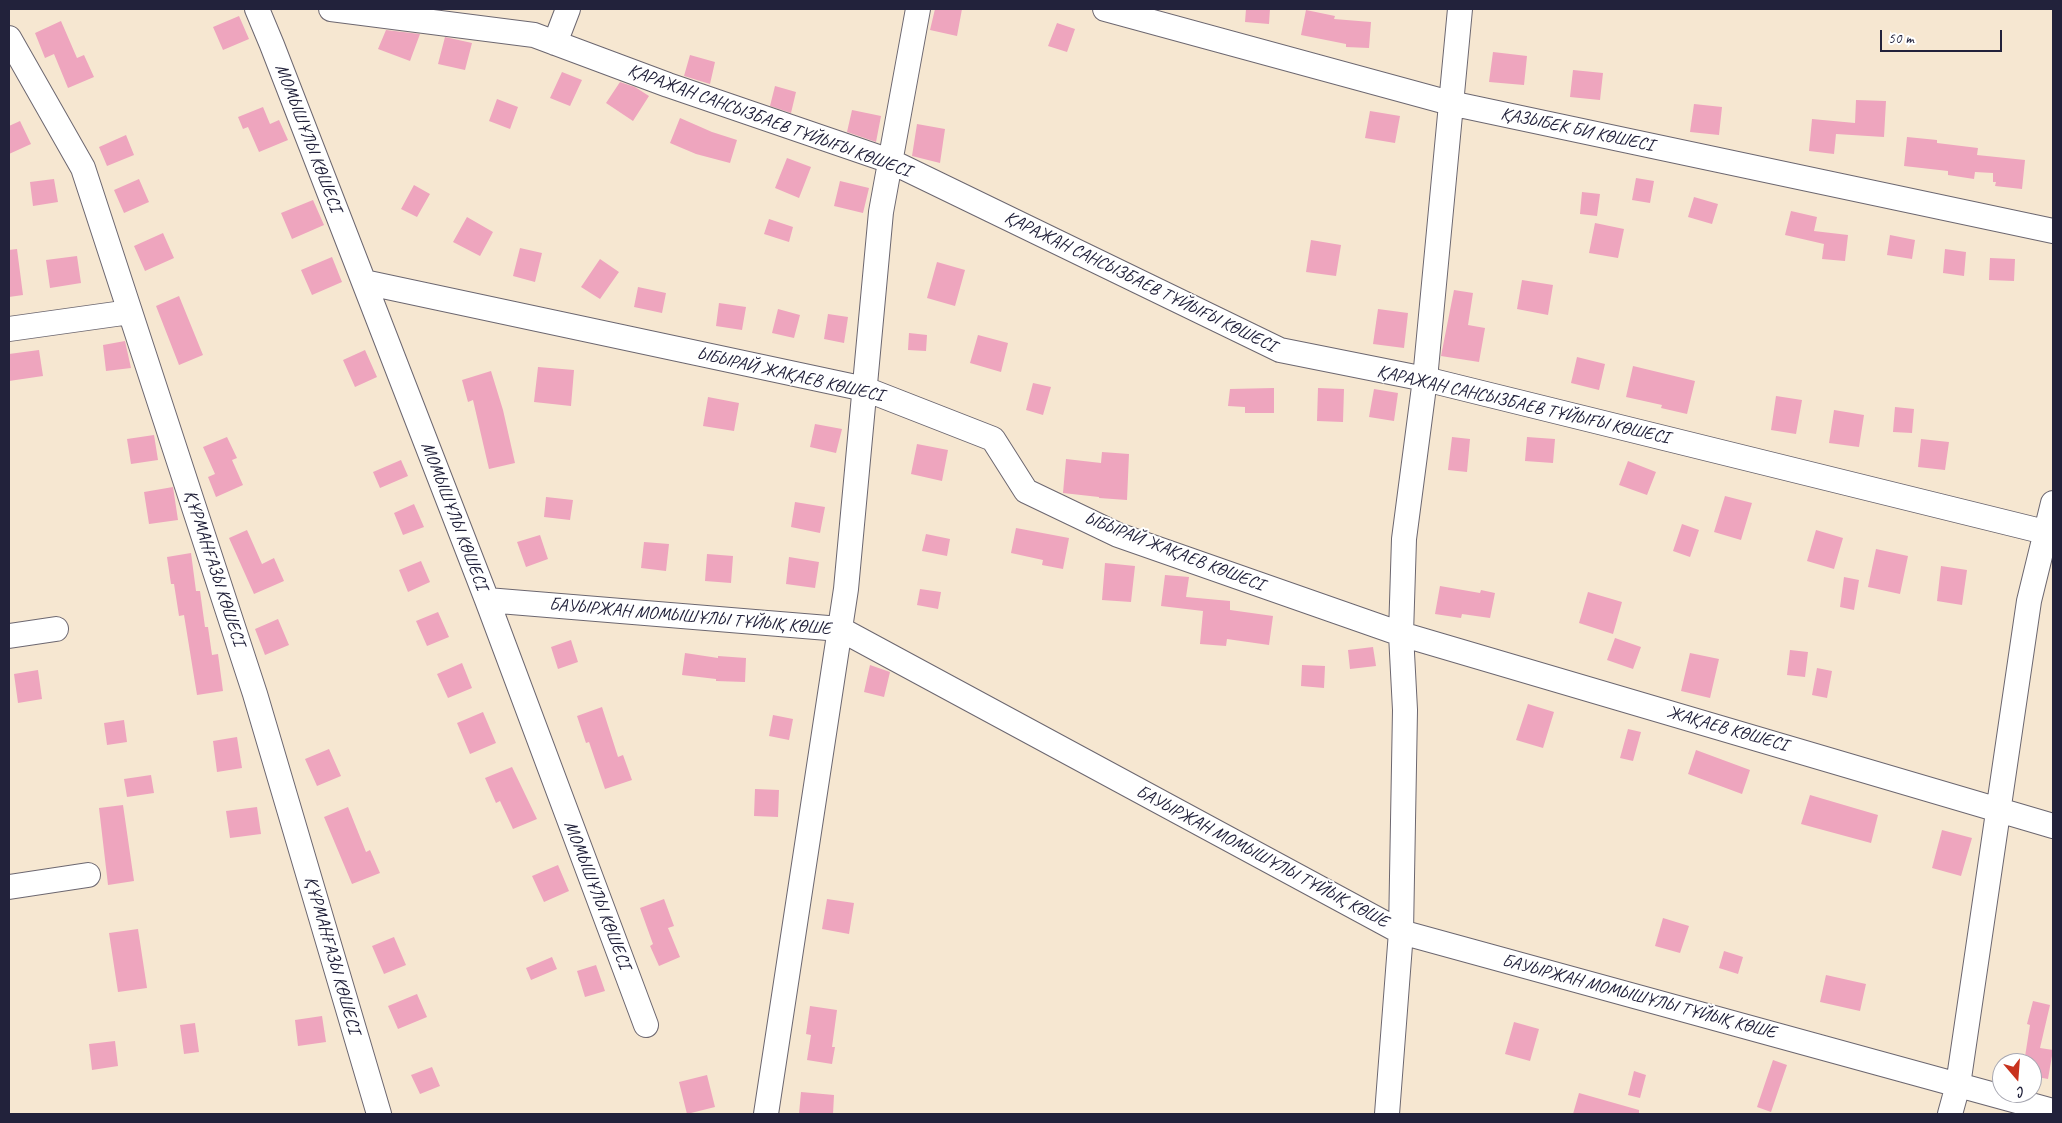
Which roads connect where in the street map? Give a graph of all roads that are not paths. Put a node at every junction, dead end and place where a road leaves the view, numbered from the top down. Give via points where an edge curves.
1 (256, 9) edge
2 (331, 9) edge
3 (568, 9) edge
4 (918, 9) edge
5 (1105, 9) edge
6 (1460, 9) edge
7 (9, 38) edge
8 (555, 43) junction
9 (1450, 103) junction
10 (890, 161) junction
11 (2053, 231) edge
12 (364, 282) junction
13 (130, 312) junction
14 (9, 329) edge
15 (1425, 379) junction
16 (864, 389) junction
17 (2053, 503) edge
18 (2049, 533) edge
19 (486, 600) junction
20 (56, 629) dead end
21 (840, 629) junction
22 (1401, 634) junction
23 (9, 636) edge
24 (1999, 810) junction
25 (2053, 826) edge
26 (88, 875) dead end
27 (9, 887) edge
28 (1401, 932) junction
29 (646, 1025) dead end
30 (1958, 1084) junction
31 (2053, 1111) edge
32 (379, 1114) edge
33 (766, 1114) edge
34 (1387, 1114) edge
35 (1950, 1114) edge

1 - 12 street, МОМЫШҰЛЫ КӨШЕСІ
2 - 8 street, ҚАРАЖАН САНСЫЗБАЕВ ТҰЙЫҒЫ КӨШЕСІ via 534,35
3 - 8 street
4 - 10 street
5 - 9 street, ҚАЗЫБЕК БИ КӨШЕСІ
6 - 9 street
7 - 13 street, ҚҰРМАНҒАЗЫ КӨШЕСІ via 83,168
8 - 10 street, ҚАРАЖАН САНСЫЗБАЕВ ТҰЙЫҒЫ КӨШЕСІ
9 - 11 street, ҚАЗЫБЕК БИ КӨШЕСІ
9 - 15 street
10 - 15 street, ҚАРАЖАН САНСЫЗБАЕВ ТҰЙЫҒЫ КӨШЕСІ via 1280,350
10 - 16 street via 881,212
12 - 16 street, ЫБЫРАЙ ЖАҚАЕВ КӨШЕСІ
12 - 19 street, МОМЫШҰЛЫ КӨШЕСІ
13 - 14 street
13 - 32 street, ҚҰРМАНҒАЗЫ КӨШЕСІ via 255,694
15 - 18 street, ҚАРАЖАН САНСЫЗБАЕВ ТҰЙЫҒЫ КӨШЕСІ
15 - 22 street via 1404,539
16 - 21 street
16 - 22 street, ЫБЫРАЙ ЖАҚАЕВ КӨШЕСІ via 993,439 1026,491 1118,534
17 - 18 street
18 - 24 street via 2029,601
19 - 21 street, БАУЫРЖАН МОМЫШҰЛЫ ТҰЙЫҚ КӨШЕ
19 - 29 street, МОМЫШҰЛЫ КӨШЕСІ
20 - 23 street
21 - 28 street, БАУЫРЖАН МОМЫШҰЛЫ ТҰЙЫҚ КӨШЕ
21 - 33 street
22 - 24 street, ЖАҚАЕВ КӨШЕСІ
22 - 28 street via 1405,710
24 - 25 street, ЖАҚАЕВ КӨШЕСІ
24 - 30 street
26 - 27 street
28 - 30 street, БАУЫРЖАН МОМЫШҰЛЫ ТҰЙЫҚ КӨШЕ
28 - 34 street
30 - 31 street, БАУЫРЖАН МОМЫШҰЛЫ ТҰЙЫҚ КӨШЕ
30 - 35 street

